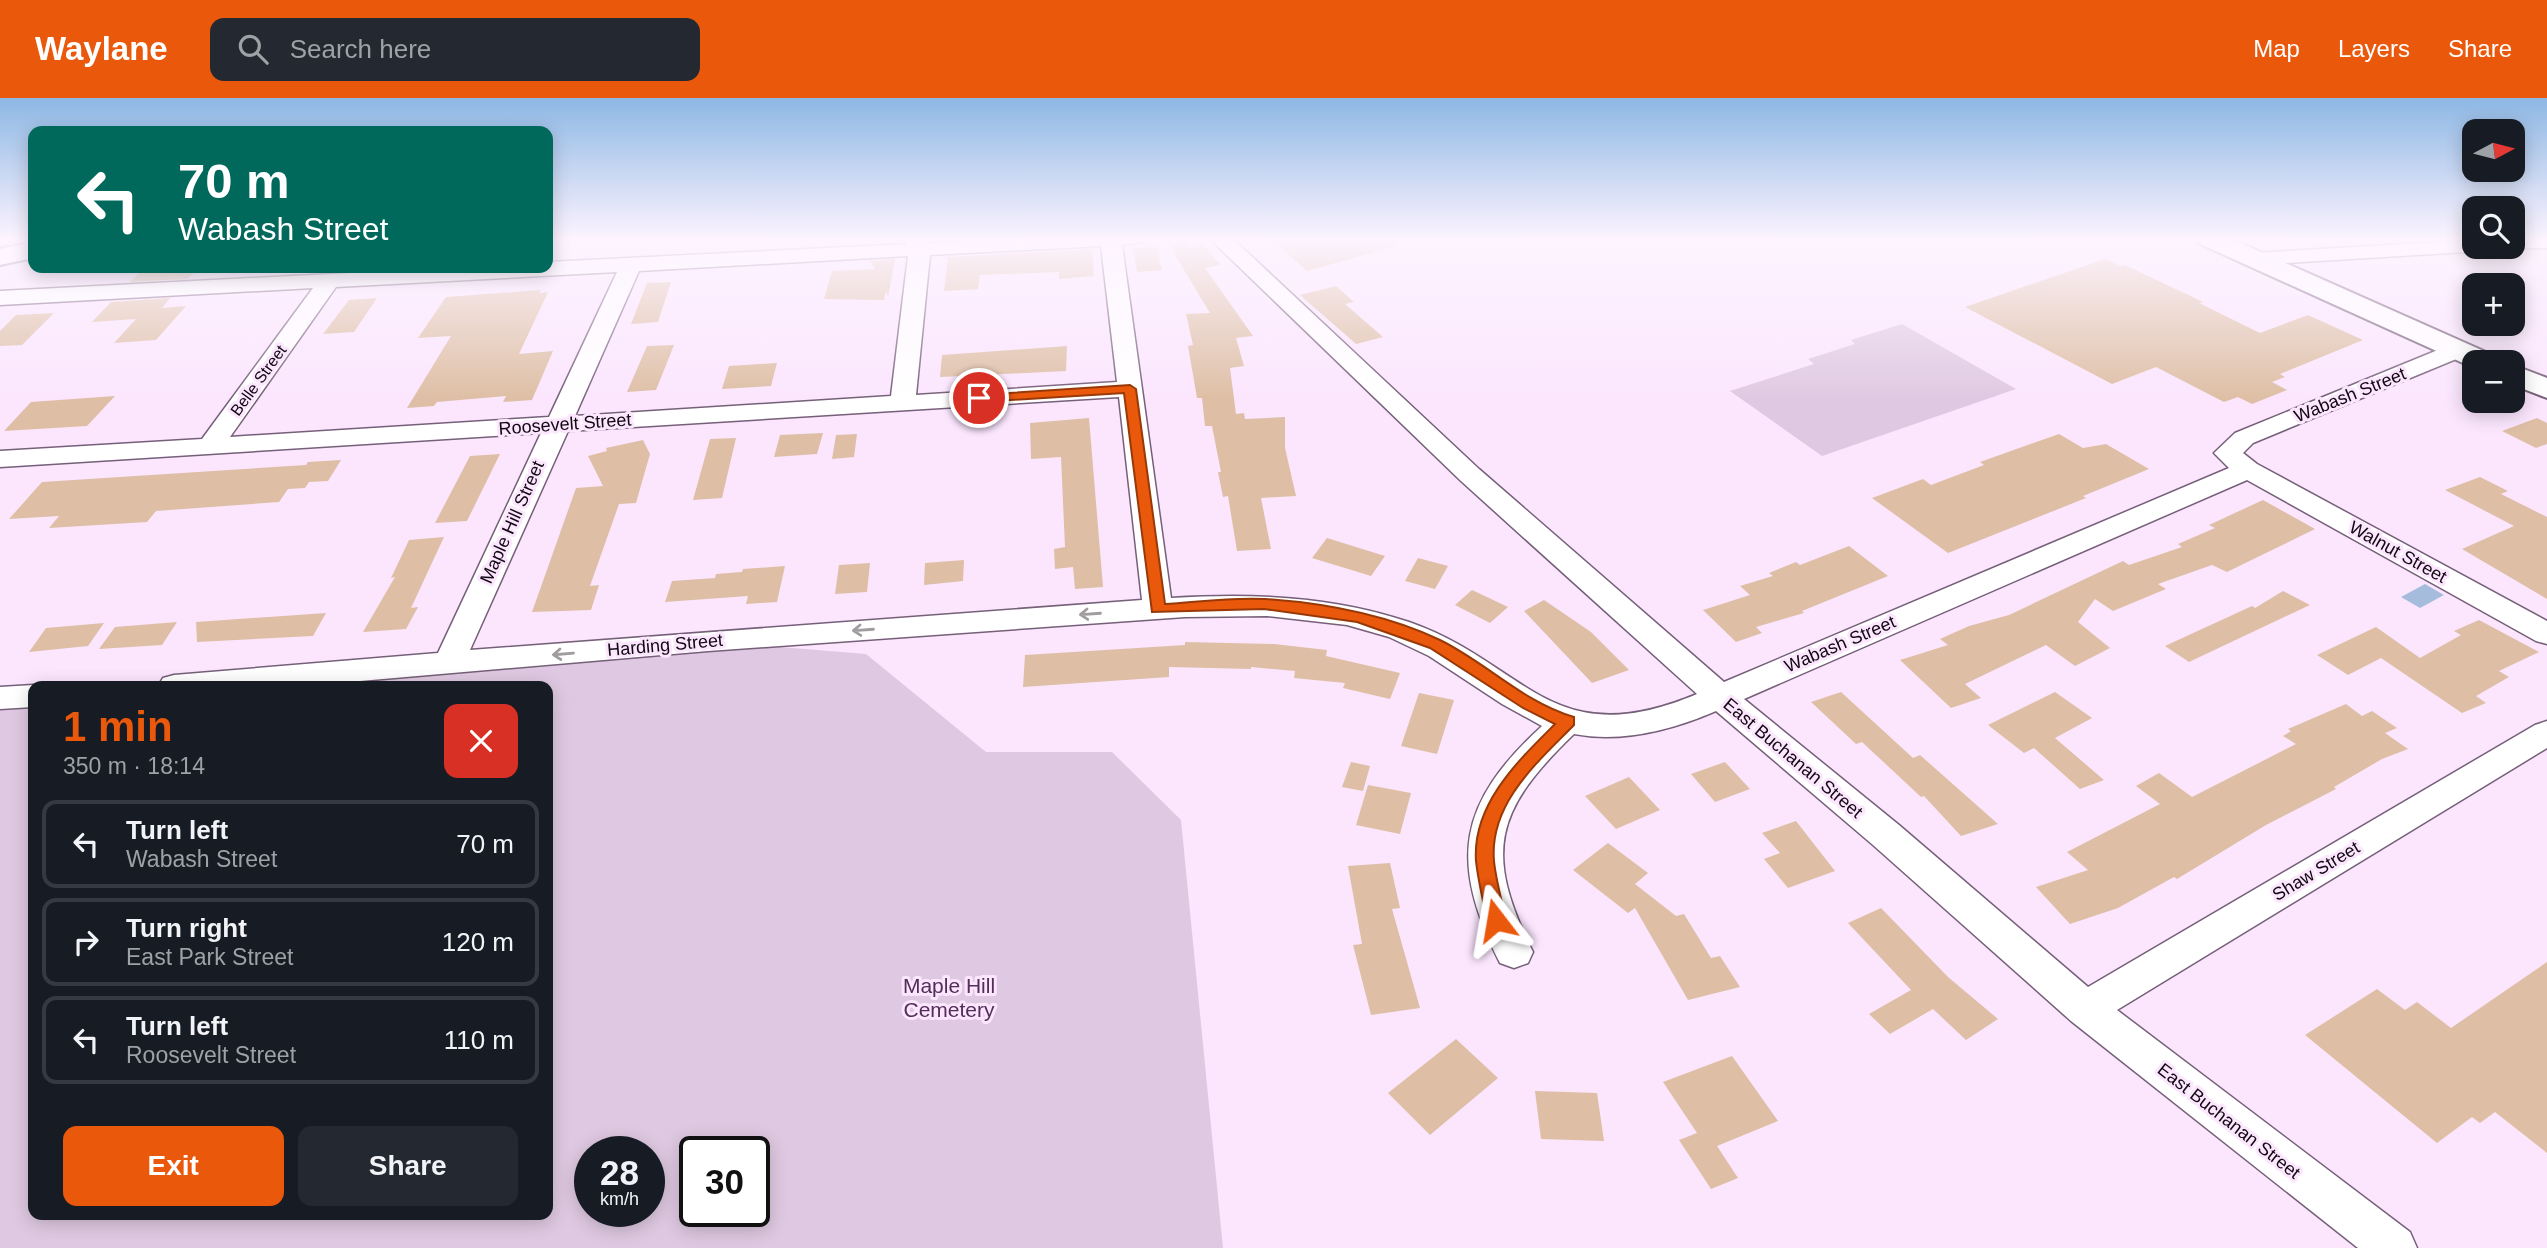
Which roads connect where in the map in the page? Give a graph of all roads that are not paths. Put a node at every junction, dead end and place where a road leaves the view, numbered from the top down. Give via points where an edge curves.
1 (116, 292) edge
2 (321, 292) edge
3 (618, 292) edge
4 (912, 292) edge
5 (1125, 292) edge
6 (1276, 292) edge
7 (2327, 292) edge
8 (0, 298) edge
9 (2458, 350) junction
10 (2462, 352) edge
11 (1130, 389) junction
12 (904, 403) junction
13 (556, 425) junction
14 (209, 446) junction
15 (9, 458) edge
16 (2248, 470) junction
17 (0, 478) edge
18 (1158, 609) junction
19 (2547, 634) edge
20 (448, 665) junction
21 (239, 681) edge
22 (28, 695) edge
23 (1718, 696) junction
24 (0, 698) edge
25 (1568, 721) junction
26 (2547, 733) edge
27 (1514, 952) dead end
28 (2085, 1009) junction
29 (2393, 1248) edge

1 - 8 street
2 - 14 street, Belle Street
3 - 13 street, Maple Hill Street
4 - 12 street
5 - 11 street
6 - 23 street, East Buchanan Street via 1479,484
7 - 9 main road
9 - 10 main road
9 - 16 street, Wabash Street via 2245,438 2227,453
11 - 12 street, Roosevelt Street
11 - 18 street
12 - 13 street, Roosevelt Street
13 - 14 street, Roosevelt Street
13 - 20 street, Maple Hill Street
14 - 15 street, Roosevelt Street
15 - 17 street
16 - 19 street, Walnut Street
16 - 23 street, Wabash Street
18 -> 20 street, Harding Street
18 - 25 street, Wabash Street via 1264,604 1359,617 1435,644 1528,704
20 - 21 street, Harding Street
22 - 24 street
23 - 25 street, Wabash Street via 1677,715 1650,721 1616,725
23 - 28 street, East Buchanan Street
25 - 27 street via 1511,779 1488,830 1489,892 1496,920
26 - 28 street, Shaw Street
28 - 29 street, East Buchanan Street

